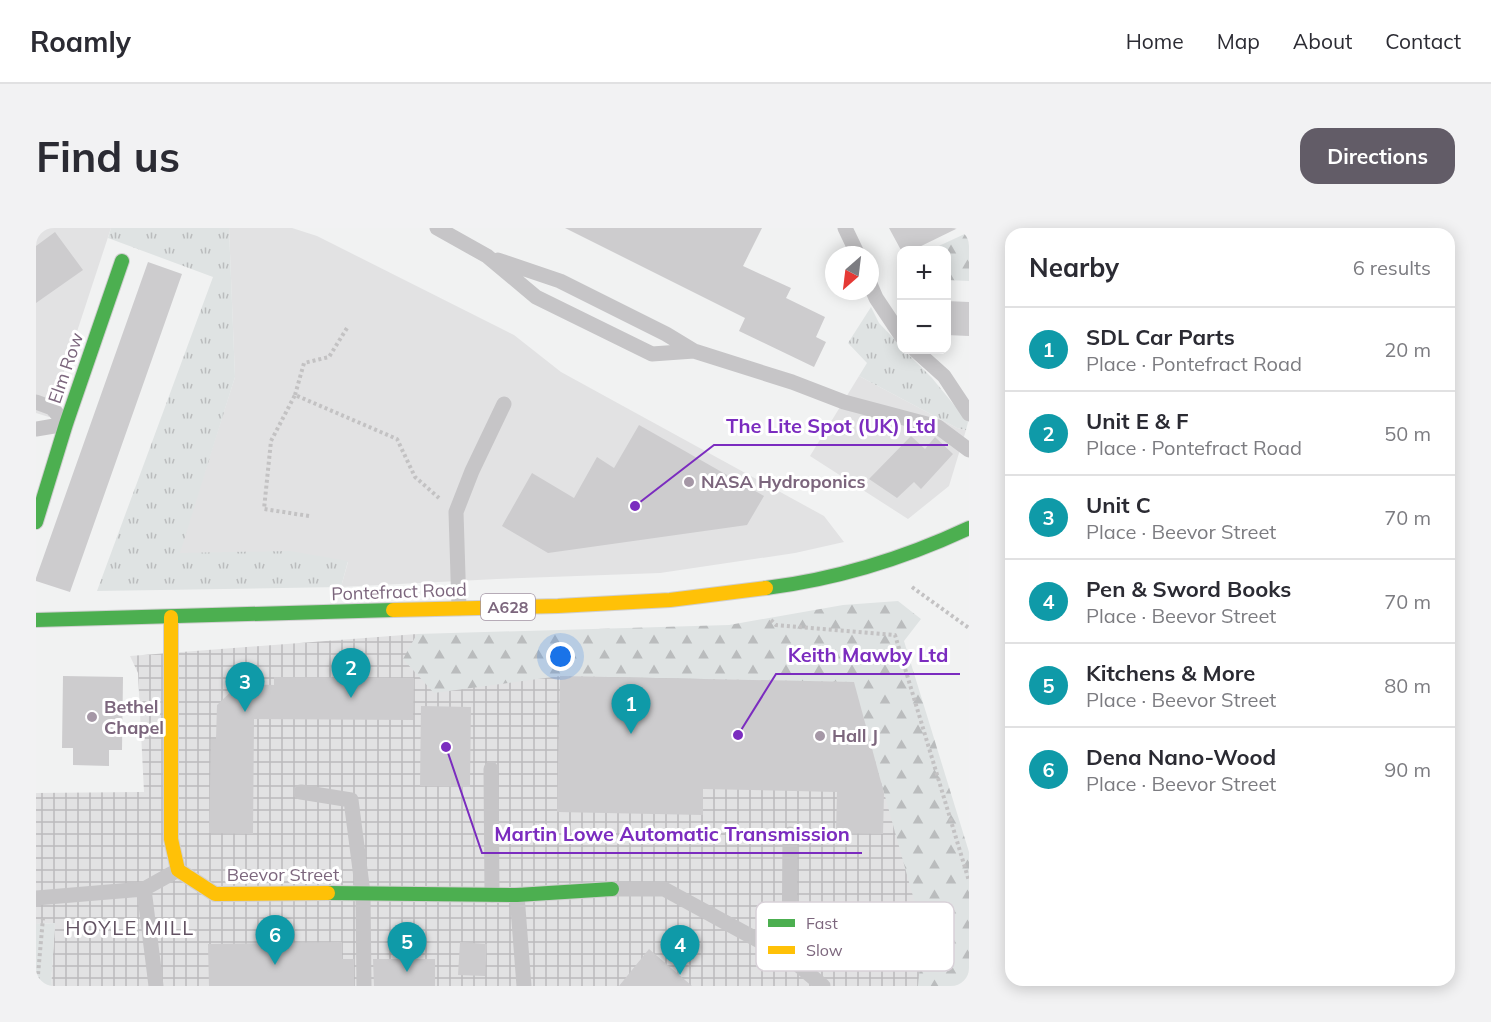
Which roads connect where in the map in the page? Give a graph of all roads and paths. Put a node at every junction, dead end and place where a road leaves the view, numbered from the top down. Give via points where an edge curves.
1 (436, 228) edge
2 (845, 228) edge
3 (854, 246) edge
4 (487, 256) junction
5 (122, 261) dead end
6 (877, 300) edge
7 (347, 328) dead end
8 (897, 330) edge
9 (694, 351) junction
10 (919, 354) edge
11 (295, 394) junction
12 (36, 402) edge
13 (504, 404) dead end
14 (969, 414) edge
15 (66, 424) junction
16 (36, 429) edge
17 (969, 450) edge
18 (456, 512) junction
19 (309, 516) dead end
20 (36, 522) edge
21 (969, 528) edge
22 (884, 563) junction
23 (743, 591) junction
24 (459, 608) junction
25 (171, 617) junction
26 (36, 620) edge
27 (969, 628) edge
28 (491, 769) dead end
29 (301, 792) dead end
30 (790, 834) dead end
31 (178, 870) junction
32 (969, 881) edge
33 (144, 889) junction
34 (612, 889) joint
35 (363, 893) junction
36 (492, 895) junction
37 (518, 895) junction
38 (41, 898) edge
39 (789, 902) edge
40 (756, 939) edge
41 (805, 971) edge
42 (37, 986) edge
43 (156, 986) edge
44 (364, 986) edge
45 (524, 986) edge
46 (823, 986) edge

1 - 4 lane
2 - 3 lane
4 - 9 lane via 560,281
4 - 9 lane via 536,297 652,354
5 - 15 main road, Elm Row
6 - 8 lane
7 - 11 path via 329,357 304,363
9 - 17 lane via 844,402 938,427
10 - 14 lane via 944,376
11 - 18 path via 397,439 415,477
11 - 19 path via 271,441 264,509
12 - 15 lane via 52,408
13 - 18 lane
15 - 16 lane
15 - 20 main road, Elm Row
18 - 24 lane
21 - 22 main road, Pontefract Road / A628
22 - 23 main road, Pontefract Road / A628 via 784,586
22 - 27 path via 920,595
23 - 24 main road, Pontefract Road / A628 via 670,600
23 - 32 path via 776,625 895,635
24 - 25 main road, Pontefract Road / A628
25 - 26 main road, Pontefract Road / A628
25 - 31 main road via 171,839
28 - 36 lane
29 - 35 lane via 351,800
30 - 39 lane
31 - 33 lane
31 - 35 main road, Beevor Street via 215,894
33 - 38 lane
33 - 43 lane
34 - 37 main road, Beevor Street
34 - 40 lane via 664,889
35 - 36 main road, Beevor Street
35 - 44 lane
36 - 37 main road, Beevor Street
37 - 45 lane
38 - 42 path
41 - 46 lane

